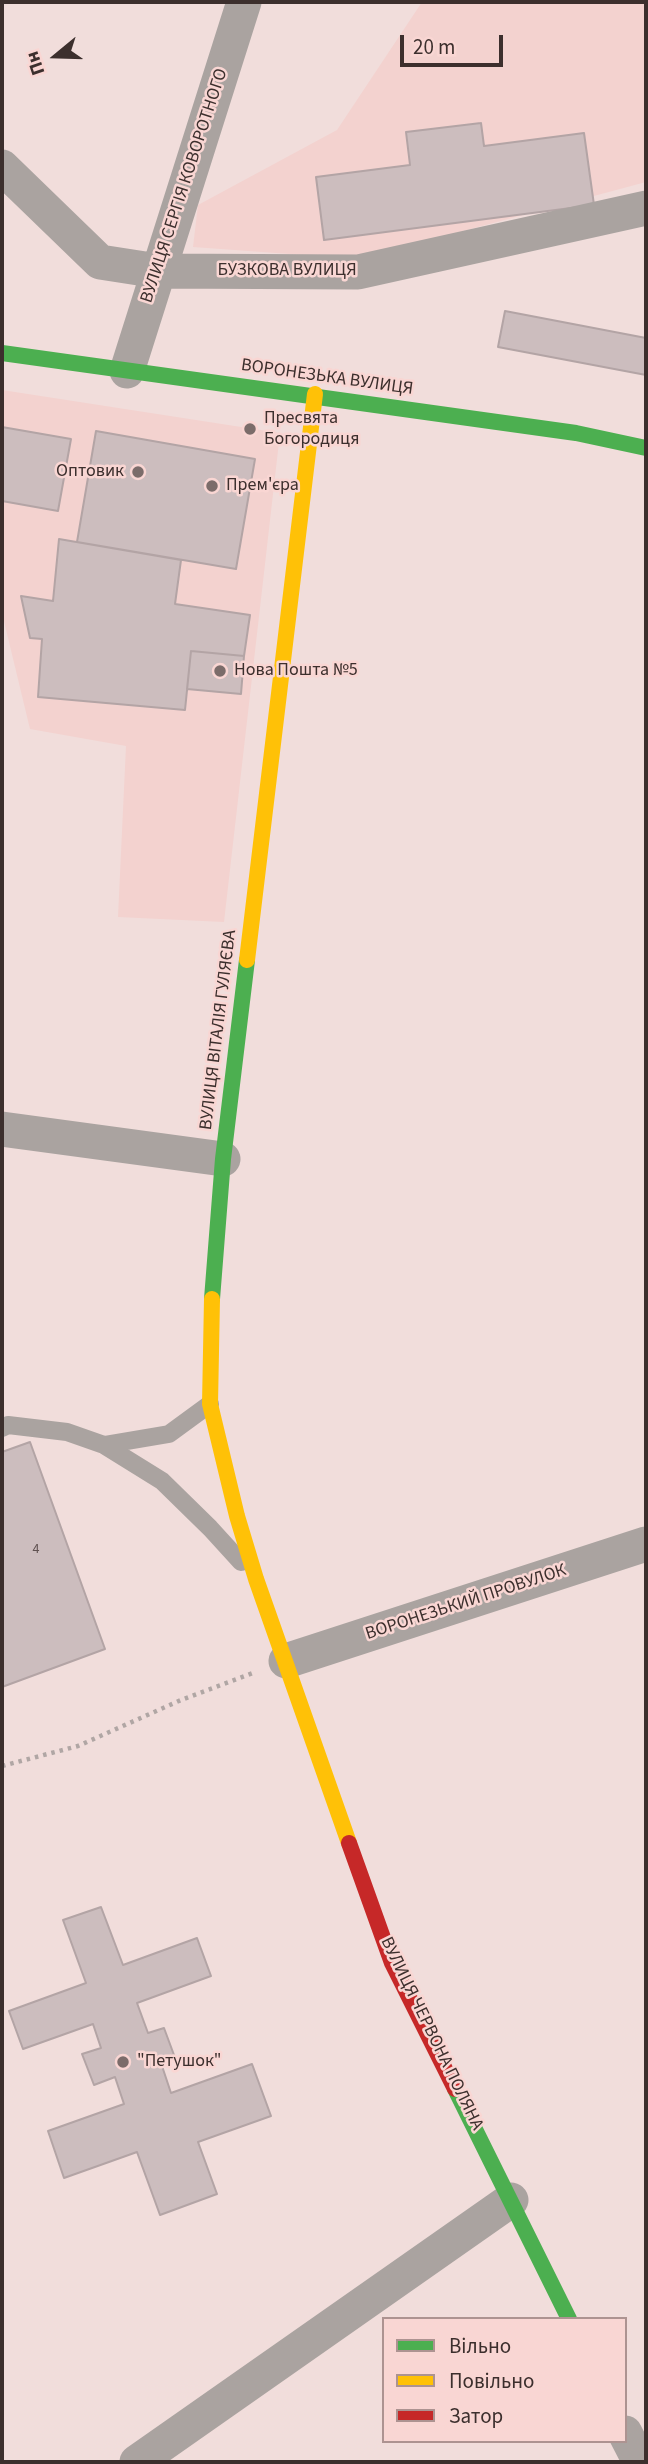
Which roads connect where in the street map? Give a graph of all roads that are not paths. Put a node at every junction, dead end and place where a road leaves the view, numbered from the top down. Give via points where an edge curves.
1 (244, 2) edge
2 (2, 167) edge
3 (646, 208) edge
4 (158, 271) junction
5 (2, 353) edge
6 (127, 371) junction
7 (315, 394) junction
8 (646, 449) edge
9 (2, 1129) edge
10 (223, 1159) junction
11 (211, 1405) junction
12 (2, 1428) edge
13 (104, 1445) junction
14 (646, 1546) edge
15 (256, 1579) junction
16 (286, 1661) junction
17 (511, 2200) junction
18 (568, 2317) edge
19 (627, 2437) edge
20 (137, 2462) edge
21 (639, 2462) edge

1 - 4 street, ВУЛИЦЯ СЕРГІЯ КОВОРОТНОГО
2 - 4 street, БУЗКОВА ВУЛИЦЯ via 100,262
3 - 4 street, БУЗКОВА ВУЛИЦЯ via 358,272
4 - 6 street, ВУЛИЦЯ СЕРГІЯ КОВОРОТНОГО
5 - 6 street, ВОРОНЕЗЬКА ВУЛИЦЯ
6 - 7 street, ВОРОНЕЗЬКА ВУЛИЦЯ
7 - 8 street, ВОРОНЕЗЬКА ВУЛИЦЯ via 576,433
7 - 10 street, ВУЛИЦЯ ВІТАЛІЯ ГУЛЯЄВА
9 - 10 street
10 - 11 street, ВУЛИЦЯ ВІТАЛІЯ ГУЛЯЄВА via 210,1329
11 - 13 lane via 169,1434
11 - 15 street, ВУЛИЦЯ ВІТАЛІЯ ГУЛЯЄВА
12 - 13 lane via 68,1432
13 - 15 lane via 162,1481
14 - 16 street, ВОРОНЕЗЬКИЙ ПРОВУЛОК
15 - 16 street, ВУЛИЦЯ ВІТАЛІЯ ГУЛЯЄВА
16 - 17 street, ВУЛИЦЯ ЧЕРВОНА ПОЛЯНА via 392,1963
17 - 18 street, ВУЛИЦЯ ЧЕРВОНА ПОЛЯНА
17 - 20 street
19 - 21 street

